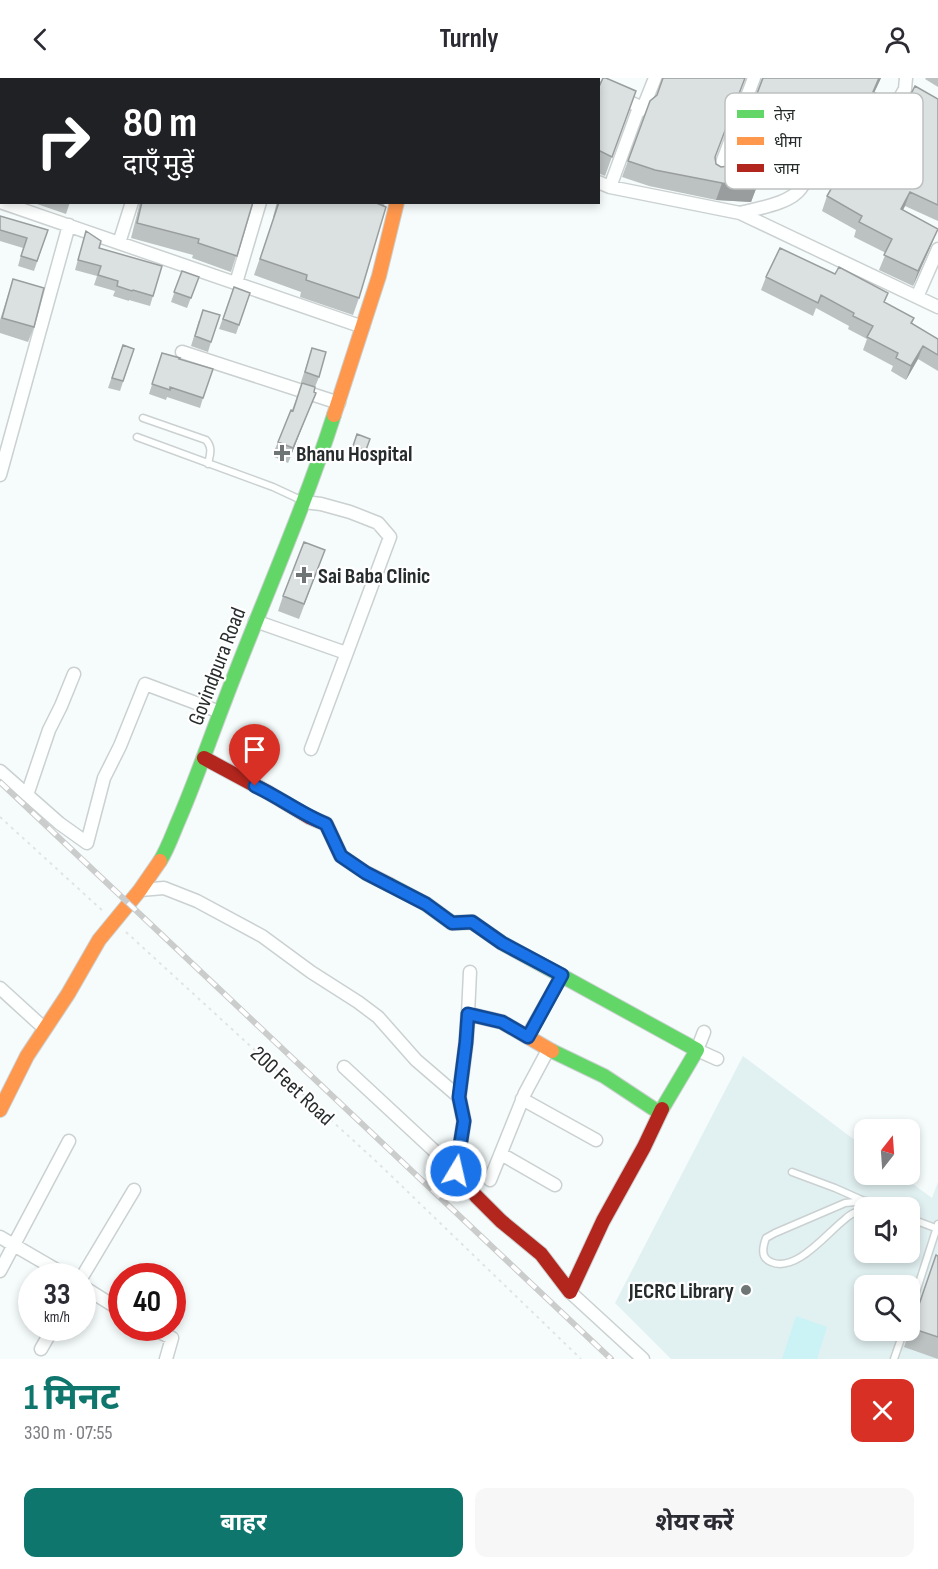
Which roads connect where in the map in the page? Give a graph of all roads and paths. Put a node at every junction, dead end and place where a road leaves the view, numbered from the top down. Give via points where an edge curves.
1 (655, 78) edge
2 (754, 78) edge
3 (600, 89) edge
4 (748, 93) edge
5 (643, 108) junction
6 (725, 155) edge
7 (717, 176) edge
8 (604, 184) edge
9 (801, 189) edge
10 (6, 204) edge
11 (131, 204) edge
12 (259, 204) edge
13 (396, 204) edge
14 (740, 213) junction
15 (69, 225) junction
16 (119, 243) junction
17 (938, 249) edge
18 (236, 283) junction
19 (917, 297) junction
20 (938, 307) edge
21 (363, 327) junction
22 (182, 352) dead end
23 (339, 403) junction
24 (143, 418) dead end
25 (137, 437) dead end
26 (208, 464) junction
27 (0, 475) edge
28 (304, 502) junction
29 (255, 621) junction
30 (346, 653) junction
31 (74, 674) dead end
32 (220, 712) junction
33 (311, 749) dead end
34 (204, 758) junction
35 (0, 771) edge
36 (27, 795) junction
37 (0, 817) edge
38 (140, 890) junction
39 (114, 922) junction
40 (471, 972) dead end
41 (562, 975) junction
42 (0, 988) edge
43 (468, 1014) junction
44 (45, 1029) junction
45 (704, 1032) dead end
46 (528, 1037) junction
47 (548, 1050) junction
48 (697, 1050) junction
49 (717, 1059) dead end
50 (344, 1067) dead end
51 (459, 1097) junction
52 (522, 1100) junction
53 (0, 1110) edge
54 (660, 1113) junction
55 (597, 1140) dead end
56 (69, 1141) dead end
57 (501, 1154) junction
58 (456, 1171) junction
59 (792, 1172) dead end
60 (490, 1180) dead end
61 (555, 1185) dead end
62 (134, 1190) dead end
63 (856, 1197) edge
64 (854, 1202) edge
65 (854, 1213) edge
66 (920, 1222) edge
67 (937, 1227) edge
68 (0, 1237) edge
69 (14, 1245) junction
70 (45, 1263) edge
71 (90, 1263) edge
72 (0, 1271) edge
73 (920, 1280) edge
74 (570, 1292) junction
75 (46, 1341) edge
76 (171, 1341) edge
77 (900, 1341) edge
78 (41, 1349) dead end
79 (166, 1359) edge
80 (581, 1359) edge
81 (643, 1359) edge
82 (894, 1359) edge

1 - 5 street
2 - 4 street
3 - 5 street
5 - 8 street via 637,113
6 - 7 street
8 - 14 street
9 - 14 street via 787,199
10 - 15 street
11 - 16 street
12 - 18 street
13 - 21 street, Govindpura Road via 389,217 379,276
14 - 19 street
15 - 16 street
15 - 27 street
16 - 18 street
17 - 19 street
18 - 21 street
19 - 20 street
21 - 23 street, Govindpura Road
22 - 23 street
23 - 28 street, Govindpura Road
24 - 26 lane via 206,440 211,450
25 - 26 lane
26 - 28 lane
28 - 29 street, Govindpura Road
28 - 30 street via 350,512 378,524 390,537
29 - 30 street
29 - 32 street, Govindpura Road
30 - 33 street
31 - 36 street via 49,730
32 - 34 street, Govindpura Road
32 - 36 street via 145,684 104,778 87,843
34 - 38 street, Govindpura Road via 163,856
34 - 41 street via 326,824 341,856 366,873 426,904 452,923 472,922
35 - 36 street
37 - 39 path, 200 Feet Road
38 - 39 street, Govindpura Road
38 - 51 street via 164,888 262,936 378,1017 416,1060
39 - 44 street, Govindpura Road
39 - 80 path, 200 Feet Road via 379,1164
40 - 43 street
41 - 46 street
41 - 48 street
42 - 44 street
43 - 46 street via 502,1022
43 - 51 street
44 - 53 street, Govindpura Road
45 - 48 street
46 - 47 street
47 - 52 street
47 - 54 street via 604,1076
48 - 49 street
48 - 54 street
50 - 58 street
51 - 58 street via 464,1121
52 - 55 street
52 - 57 street
54 - 74 street
56 - 69 street
57 - 60 street
57 - 61 street
58 - 74 street via 501,1221 541,1254
59 - 63 lane
62 - 71 street
64 - 65 lane via 766,1238 764,1255 774,1263 795,1259
66 - 67 lane
67 - 73 lane
68 - 69 street
69 - 70 street
69 - 72 street
74 - 81 street
75 - 78 street
76 - 79 street
77 - 82 lane

